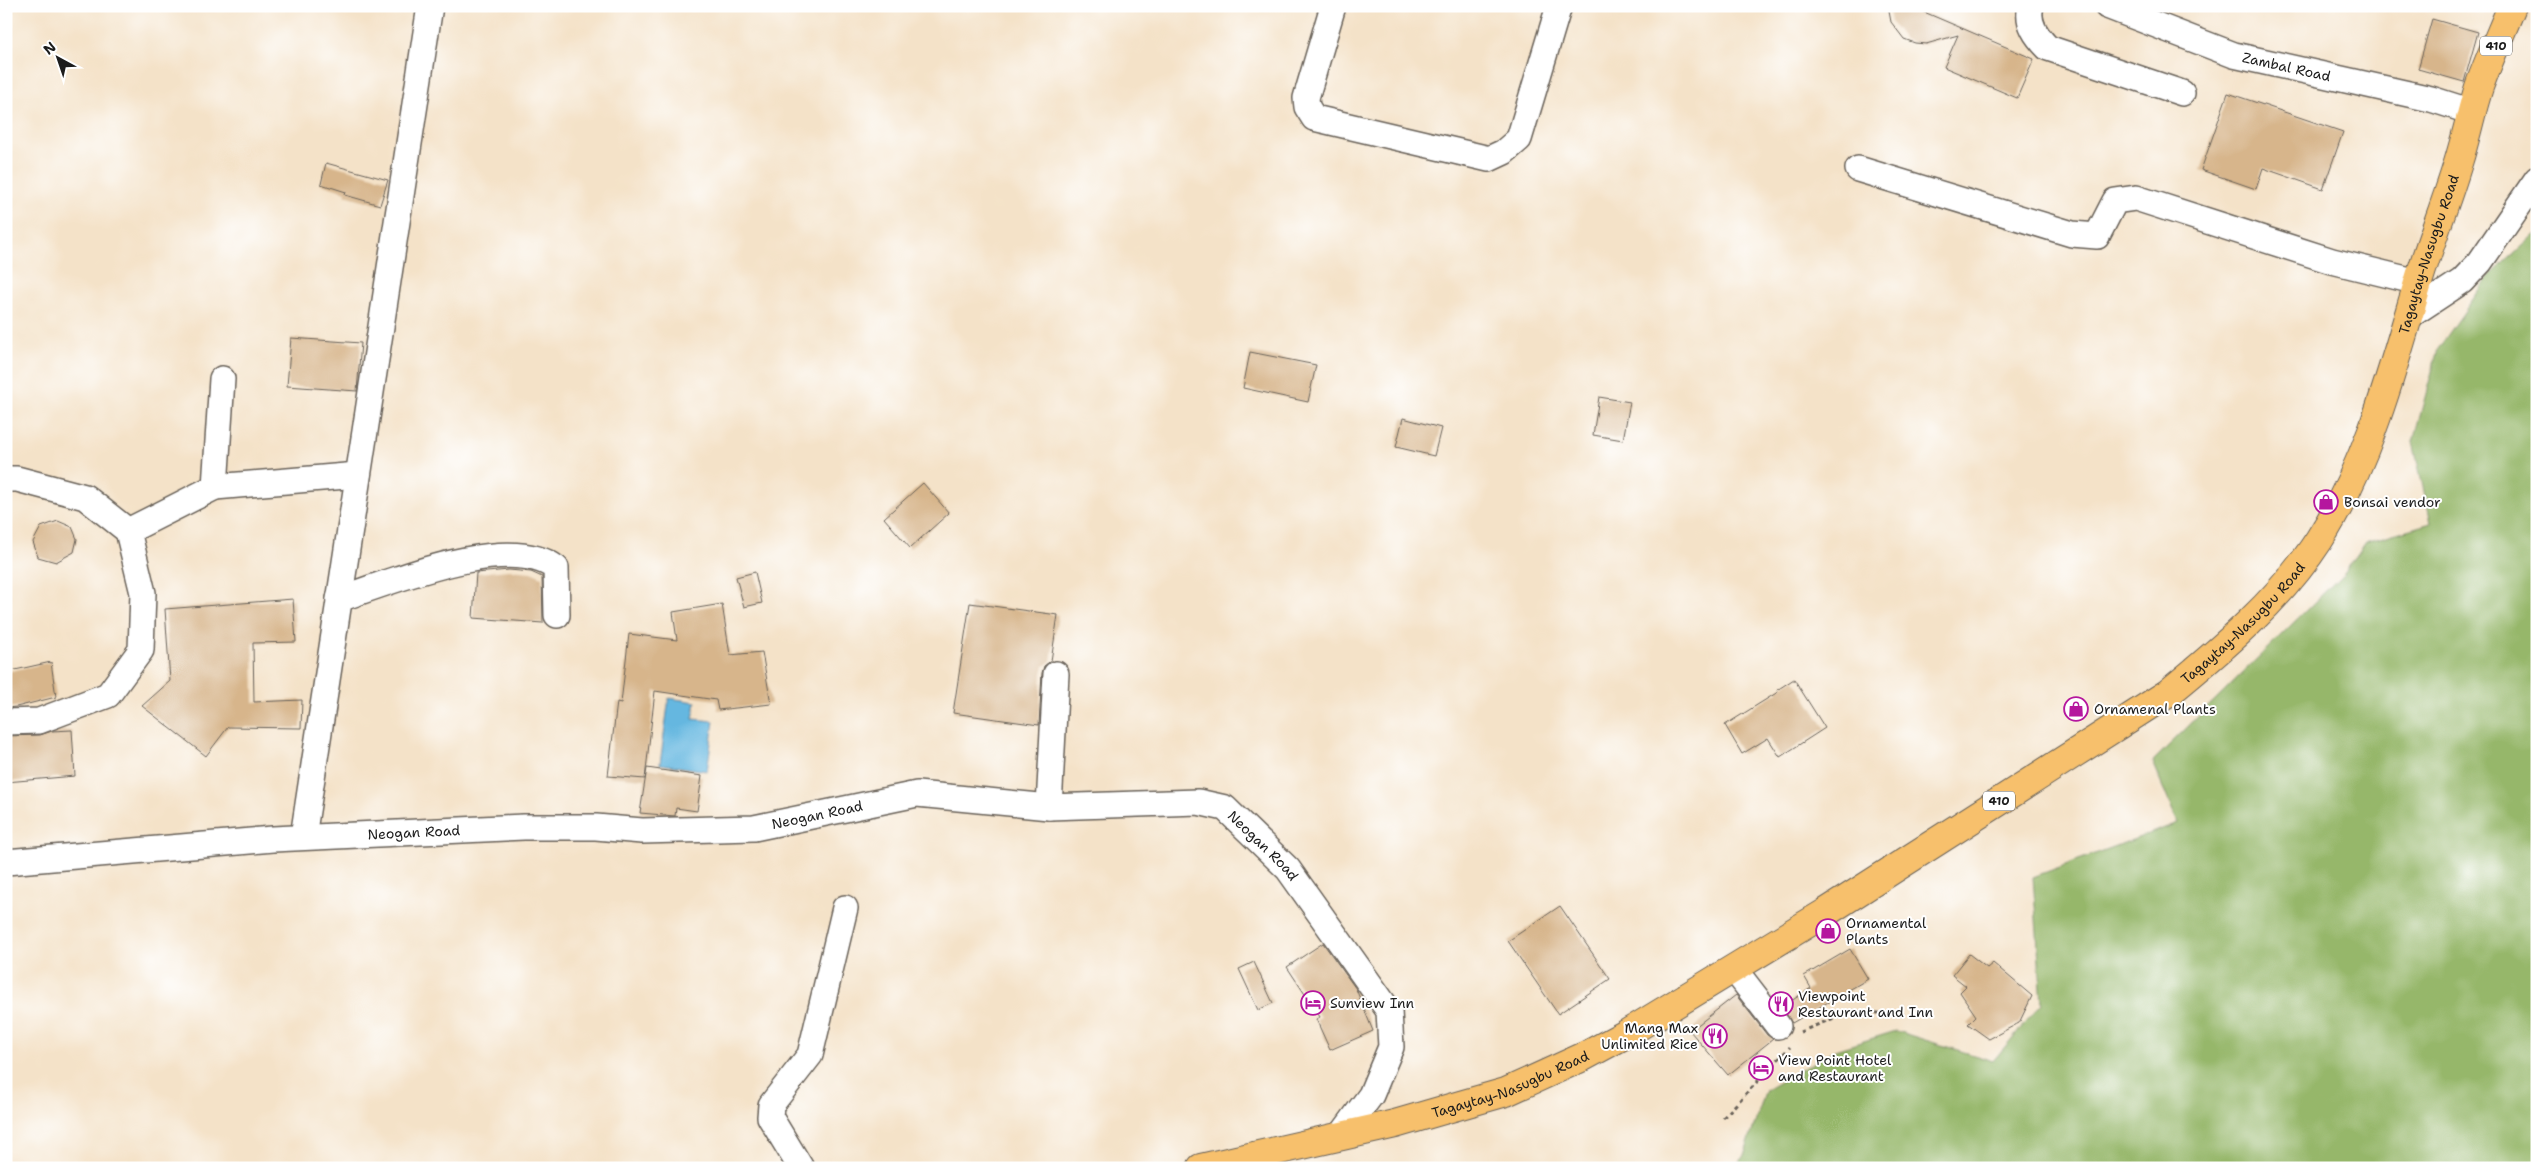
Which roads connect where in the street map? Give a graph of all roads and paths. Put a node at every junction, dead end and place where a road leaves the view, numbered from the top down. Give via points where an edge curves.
1 (430, 6) edge
2 (1333, 6) edge
3 (1559, 6) edge
4 (2030, 6) edge
5 (2107, 6) edge
6 (2512, 6) edge
7 (2182, 93) dead end
8 (2472, 112) junction
9 (1858, 169) dead end
10 (2537, 179) edge
11 (2418, 282) junction
12 (2409, 316) junction
13 (222, 378) dead end
14 (358, 474) junction
15 (6, 479) edge
16 (215, 487) junction
17 (128, 531) junction
18 (339, 598) junction
19 (557, 615) dead end
20 (1056, 674) dead end
21 (6, 722) edge
22 (1049, 807) junction
23 (303, 837) junction
24 (6, 862) edge
25 (845, 908) dead end
26 (1734, 969) junction
27 (1904, 1015) dead end
28 (1778, 1026) joint
29 (1803, 1033) junction
30 (1723, 1118) dead end
31 (1340, 1137) junction
32 (801, 1168) edge
33 (1201, 1168) edge

1 - 14 street
2 - 3 street via 1306,98 1314,118 1488,159 1504,152 1519,139
4 - 7 street via 2035,34 2048,48
5 - 8 street, Zambal Road via 2234,55 2431,99
6 - 8 main road, Tagaytay-Nasugbu Road / 410
8 - 11 main road, Tagaytay-Nasugbu Road / 410 via 2459,162
9 - 11 street via 2072,234 2097,236 2115,201 2136,198 2332,261
10 - 12 street via 2468,275
11 - 12 main road, Tagaytay-Nasugbu Road / 410
12 - 26 main road, Tagaytay-Nasugbu Road / 410 via 2386,395 2347,490 2308,554 2263,608 2167,694
13 - 16 street
14 - 16 street
14 - 18 street
15 - 17 street via 85,497
16 - 17 street
17 - 21 street via 143,593 141,650 108,695 39,721
18 - 19 street via 456,561 486,556 536,557 556,568
18 - 23 street
20 - 22 street
22 - 23 street, Neogan Road via 917,794 754,828 642,831 524,827
22 - 31 street, Neogan Road via 1198,802 1225,808 1288,869 1389,1011 1391,1048 1371,1095
23 - 24 street, Neogan Road
25 - 32 street via 810,1055 771,1105 770,1117
26 - 28 street
26 - 31 main road, Tagaytay-Nasugbu Road / 410 via 1626,1034 1506,1092
27 - 29 path via 1851,1011
28 - 29 path
29 - 30 path
31 - 33 main road, Tagaytay-Nasugbu Road / 410

